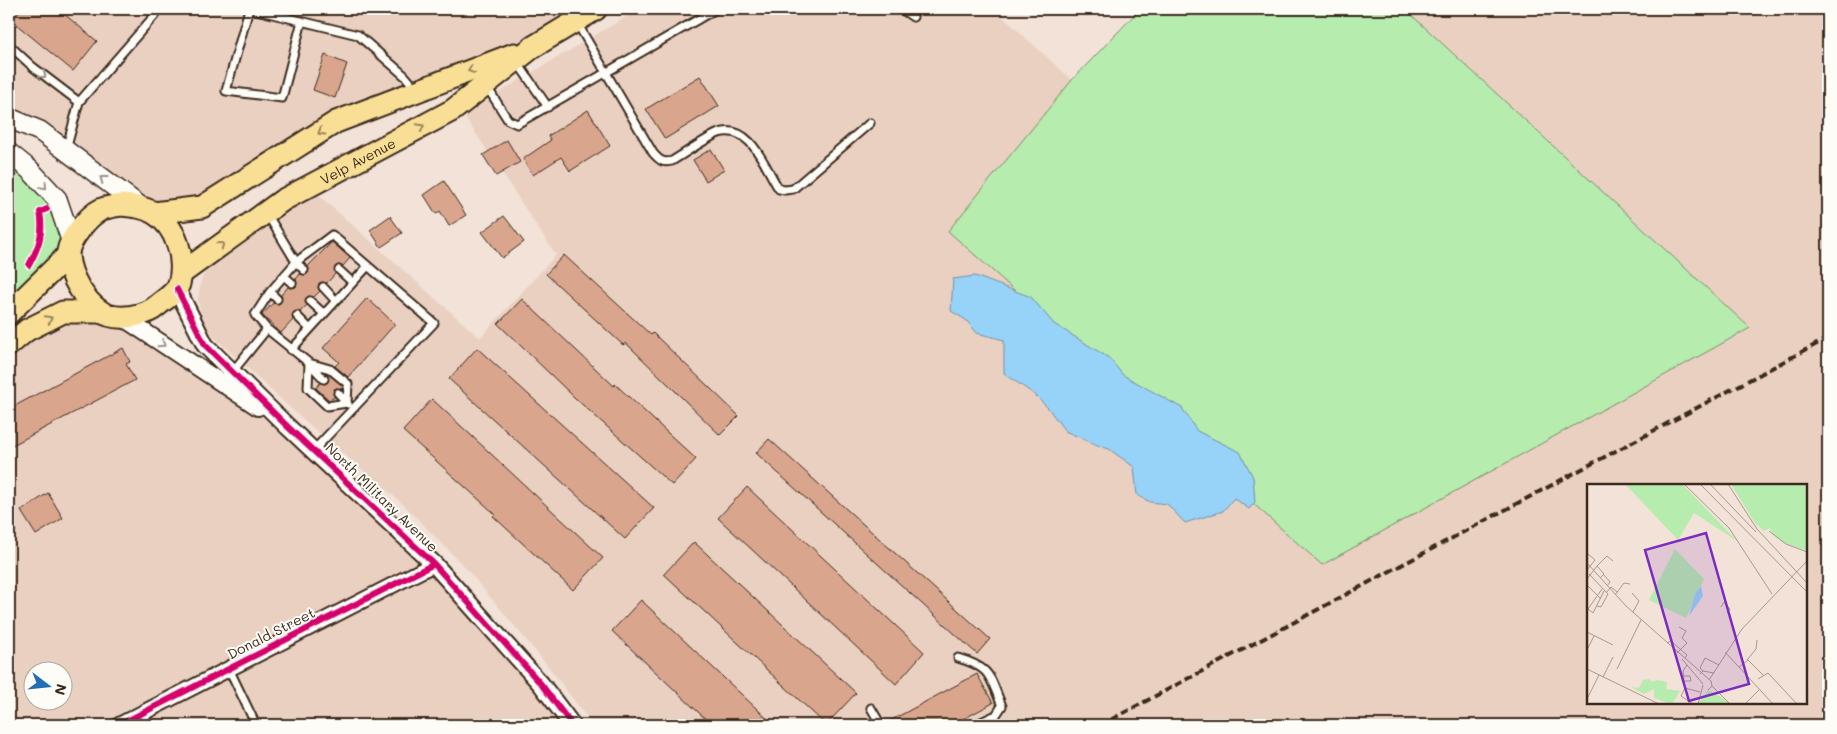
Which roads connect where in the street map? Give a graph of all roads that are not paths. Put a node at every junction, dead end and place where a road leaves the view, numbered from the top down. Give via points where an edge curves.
1 (158, 9) edge
2 (251, 9) edge
3 (596, 9) edge
4 (716, 9) edge
5 (901, 9) edge
6 (913, 17) dead end
7 (302, 21) junction
8 (576, 21) junction
9 (9, 45) edge
10 (532, 47) junction
11 (516, 60) junction
12 (607, 73) junction
13 (486, 84) junction
14 (418, 91) junction
15 (79, 102) junction
16 (548, 107) junction
17 (9, 118) edge
18 (870, 123) dead end
19 (66, 150) junction
20 (9, 153) edge
21 (147, 210) junction
22 (266, 212) junction
23 (69, 248) junction
24 (296, 262) junction
25 (368, 266) junction
26 (304, 270) dead end
27 (339, 270) dead end
28 (284, 276) junction
29 (180, 281) junction
30 (352, 282) junction
31 (292, 283) dead end
32 (323, 288) dead end
33 (270, 292) junction
34 (277, 299) dead end
35 (336, 300) junction
36 (310, 301) dead end
37 (9, 313) edge
38 (324, 314) junction
39 (112, 315) junction
40 (297, 316) dead end
41 (267, 329) junction
42 (310, 329) junction
43 (9, 345) edge
44 (291, 350) junction
45 (309, 363) junction
46 (232, 372) junction
47 (324, 379) dead end
48 (338, 393) dead end
49 (350, 405) junction
50 (288, 427) junction
51 (314, 450) junction
52 (434, 564) junction
53 (958, 658) dead end
54 (229, 669) junction
55 (871, 708) dead end
56 (119, 725) edge
57 (256, 725) edge
58 (572, 725) edge
59 (881, 725) edge
60 (975, 725) edge

1 - 15 lane
2 - 7 lane
2 - 7 lane via 226,91 282,98
3 - 8 main road, Velp Avenue
4 - 12 lane
5 - 6 lane
7 - 14 lane via 358,34
8 - 10 main road, Velp Avenue
8 - 12 lane
9 -> 15 lane
10 - 11 main road, Velp Avenue
10 -> 14 main road, Velp Avenue
11 - 13 main road, Velp Avenue
11 - 16 lane
12 - 16 lane
12 - 18 lane via 660,161 672,161 719,133 732,131 750,142 780,189 785,190 793,189
13 - 16 lane via 508,120 517,124
22 -> 13 main road, Velp Avenue via 453,110
14 -> 21 main road, Velp Avenue via 336,122 202,207
15 - 19 lane
17 - 19 main road via 40,131
21 -> 19 main road
20 -> 23 main road via 30,170 57,200
21 - 23 main road via 121,205 102,209 85,222
21 - 29 main road via 164,221 178,244
22 - 24 lane
29 -> 22 main road, Velp Avenue
23 - 37 main road
23 - 39 main road via 78,286 88,301
24 - 25 lane via 315,252 332,235
24 - 26 lane
24 - 28 lane
25 - 30 lane
25 - 49 lane via 434,323
27 - 30 lane
28 - 31 lane
28 - 33 lane
29 - 39 main road via 154,308 138,315
29 - 46 street, North Military Avenue via 205,345
30 - 35 lane
32 - 35 lane
33 - 34 lane
33 - 41 lane via 255,315
35 - 38 lane
36 - 38 lane
38 - 42 lane
43 -> 39 main road via 27,330 63,312
39 -> 50 street, North Military Avenue
40 - 42 lane
41 - 44 lane
41 - 46 lane
42 - 44 lane
44 - 45 lane
45 - 47 lane
45 - 49 lane via 330,369 348,384
45 - 49 lane via 308,388 327,406
46 - 50 street, North Military Avenue
48 - 49 lane
49 - 51 lane
50 - 51 street, North Military Avenue
51 - 52 street, North Military Avenue
52 - 54 street, Donald Street
52 - 58 street, North Military Avenue via 541,684
53 - 60 lane via 986,670 1002,706 996,715
54 - 56 street, Donald Street
54 - 57 lane
55 - 59 lane

